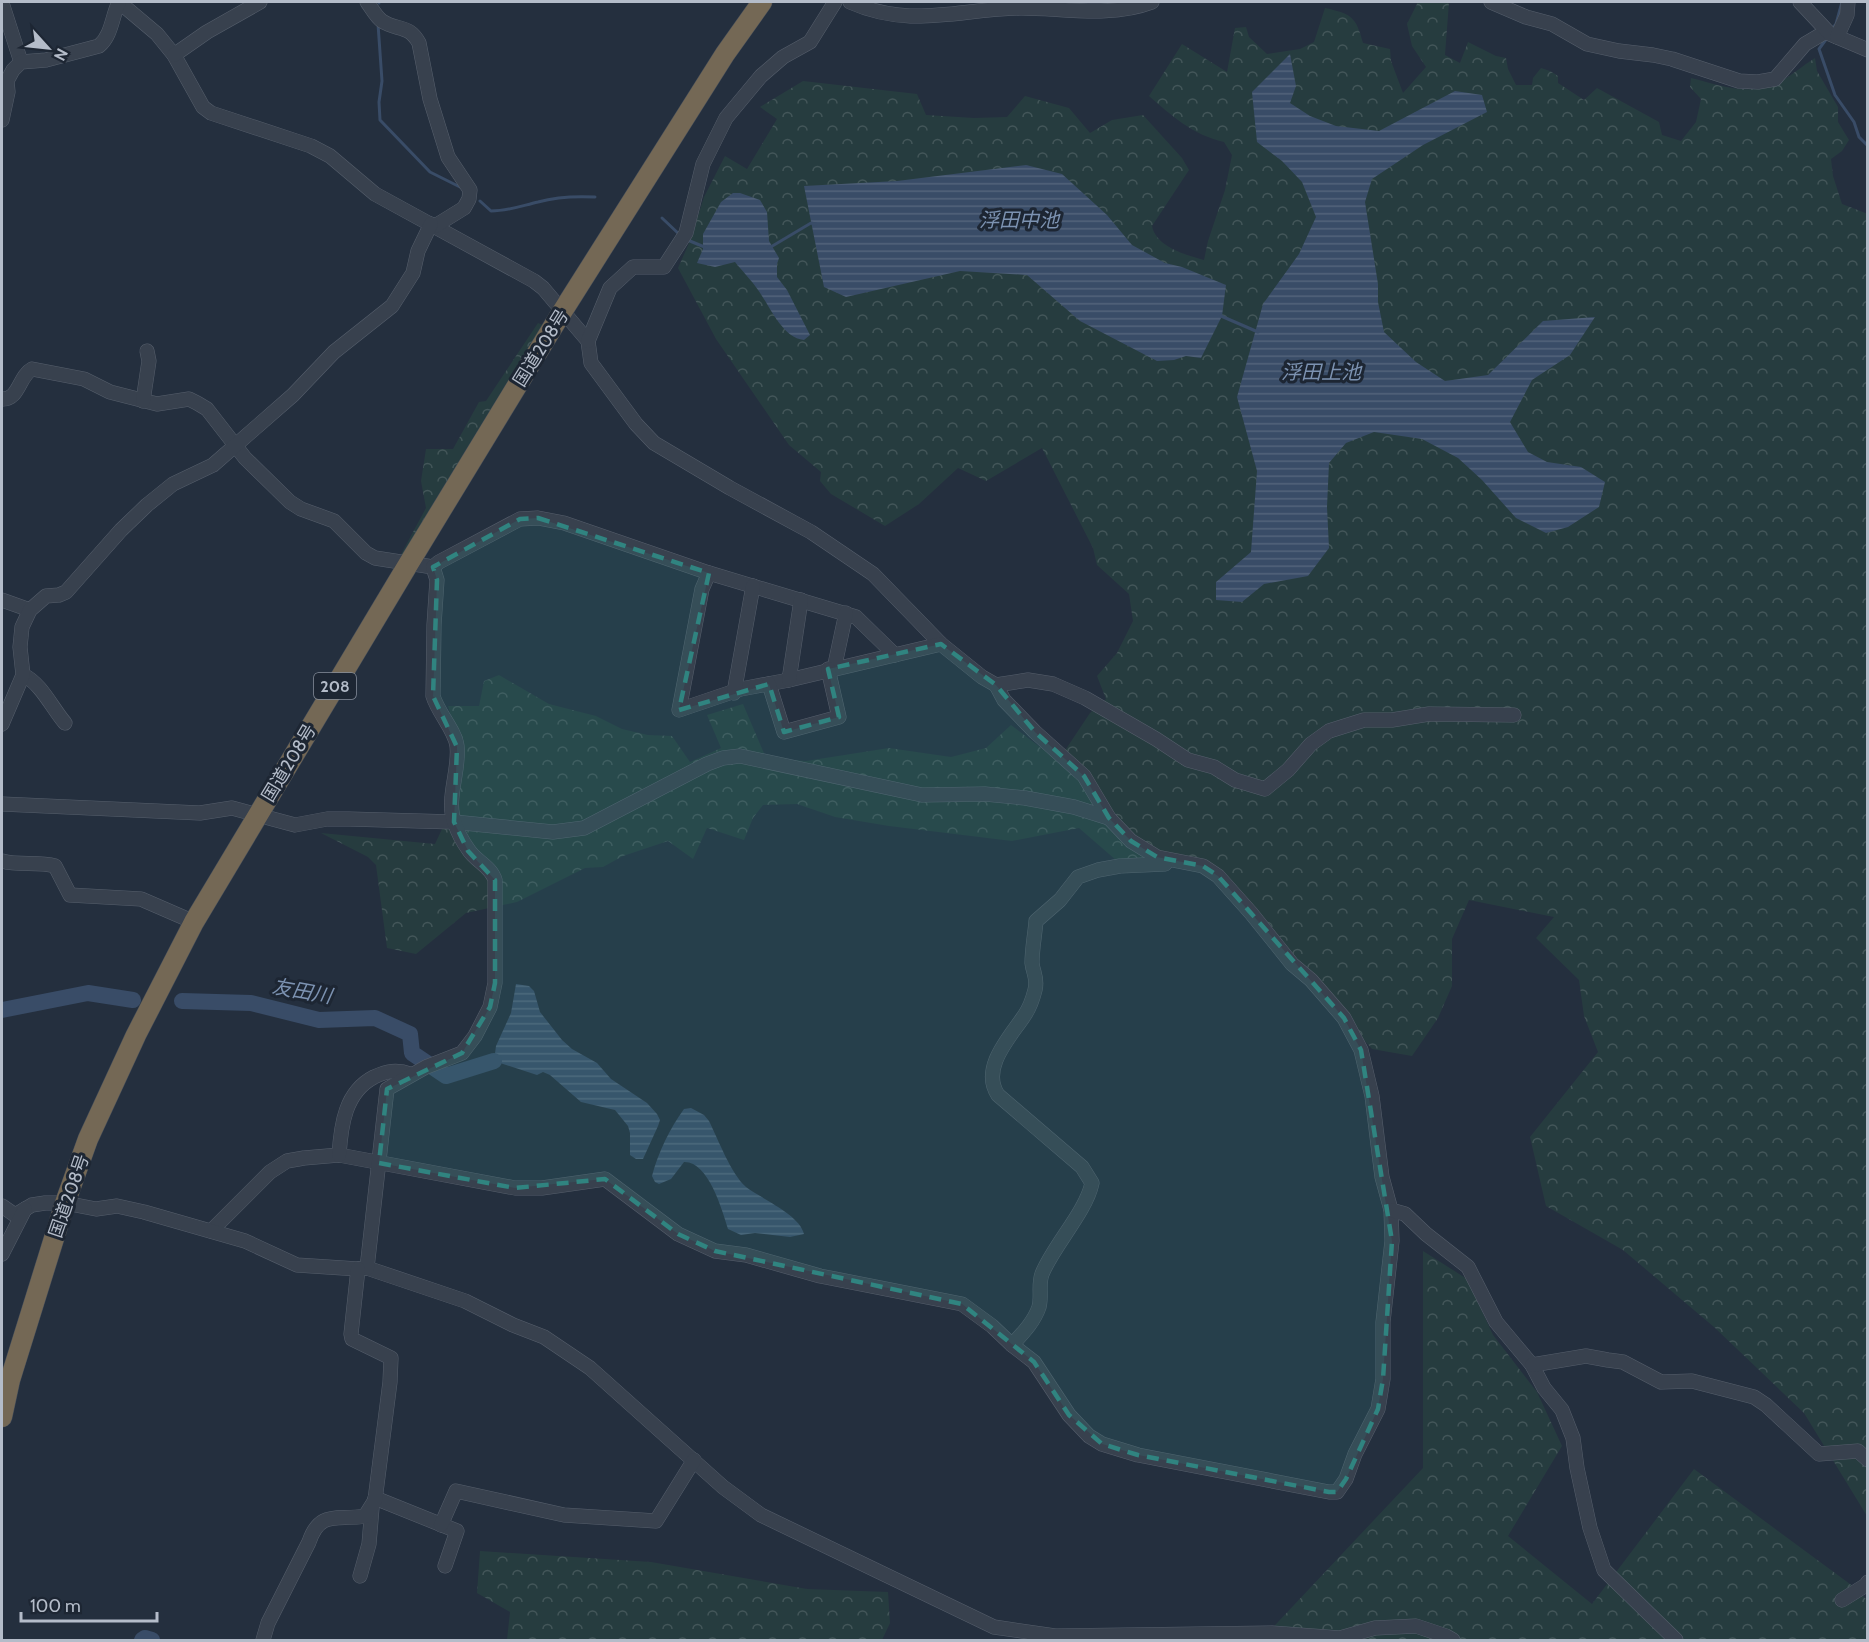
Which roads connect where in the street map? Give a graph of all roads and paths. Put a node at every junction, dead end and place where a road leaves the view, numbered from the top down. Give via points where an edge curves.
1 (119, 2) edge
2 (260, 2) edge
3 (367, 2) edge
4 (762, 2) edge
5 (835, 2) edge
6 (850, 2) edge
7 (1152, 2) edge
8 (1491, 2) edge
9 (1800, 2) edge
10 (1848, 2) edge
11 (2, 3) edge
12 (1827, 30) junction
13 (1868, 50) edge
14 (174, 55) junction
15 (21, 62) junction
16 (2, 120) edge
17 (433, 225) junction
18 (562, 312) junction
19 (588, 341) junction
20 (147, 351) dead end
21 (2, 399) edge
22 (143, 400) junction
23 (236, 446) junction
24 (409, 563) junction
25 (433, 567) junction
26 (709, 573) junction
27 (753, 586) junction
28 (2, 600) edge
29 (801, 600) junction
30 (30, 610) junction
31 (846, 614) junction
32 (941, 644) junction
33 (895, 655) junction
34 (831, 669) junction
35 (23, 675) junction
36 (789, 680) junction
37 (769, 684) junction
38 (996, 685) junction
39 (734, 693) junction
40 (1514, 715) dead end
41 (64, 723) dead end
42 (2, 724) edge
43 (2, 804) edge
44 (257, 816) junction
45 (1108, 818) junction
46 (454, 822) junction
47 (2, 861) edge
48 (1189, 863) junction
49 (194, 922) junction
50 (410, 1074) junction
51 (339, 1155) junction
52 (379, 1162) junction
53 (65, 1203) junction
54 (2, 1206) edge
55 (25, 1209) junction
56 (1391, 1210) junction
57 (211, 1231) junction
58 (2, 1254) edge
59 (363, 1268) junction
60 (1012, 1345) junction
61 (1532, 1365) junction
62 (2, 1416) edge
63 (694, 1460) junction
64 (1868, 1460) edge
65 (373, 1503) junction
66 (441, 1525) junction
67 (445, 1566) dead end
68 (360, 1576) dead end
69 (1868, 1582) edge
70 (1842, 1600) dead end
71 (263, 1641) edge
72 (1453, 1641) edge
73 (1676, 1641) edge

1 - 14 street via 157,34
1 - 15 street via 109,32 99,46 46,60
2 - 14 street
3 - 17 street via 382,21 415,36 448,157 470,190 470,200 464,208
4 - 18 highway, 国道208号 / 208
5 - 19 street via 810,42 783,57 761,76 726,118 703,164 683,238 664,267 633,267 610,288
6 - 7 street via 909,17 1021,8 1078,12
8 - 12 street via 1552,24 1587,44 1672,59 1739,81 1775,79 1805,44
9 - 12 street
10 - 12 street via 1847,15
11 - 15 street
12 - 13 street
14 - 17 street via 203,107 211,113 311,146 330,156 375,194
15 - 16 street via 7,81
17 - 18 street via 534,281
17 - 23 street via 392,306 334,352
18 - 19 street
18 - 24 highway, 国道208号 / 208
19 - 32 street via 591,363 654,443 851,558 873,574
20 - 22 street
21 - 22 street via 13,396 26,372 32,369 84,379 110,392
22 - 23 street via 157,404 189,399 207,410
23 - 24 street via 290,502 334,521 375,558
23 - 30 street via 213,465 173,484 147,505 66,592 46,596
24 - 25 street
24 - 44 highway, 国道208号 / 208
25 - 26 street via 520,519 538,518 564,523
25 - 46 street via 437,580 433,696 457,747
26 - 27 street
26 - 39 street via 702,589 679,710
27 - 29 street
27 - 39 street
28 - 30 street
29 - 31 street
29 - 36 street
30 - 35 street via 22,627
31 - 33 street via 856,616
31 - 34 street
32 - 33 street
32 - 38 street
33 - 34 street
34 - 36 street
34 - 37 street via 839,717 784,732
35 - 41 street via 42,692
35 - 42 street
36 - 37 street
37 - 39 street
38 - 40 street via 1028,680 1053,684 1084,698 1188,760 1265,789 1329,731 1364,720 1429,714
38 - 45 street via 1004,700 1027,724 1084,776
43 - 44 street via 200,813 232,808
44 - 46 street via 295,825 327,819
44 - 49 highway, 国道208号 / 208
45 - 46 street via 1025,798 922,795 740,756 707,764 584,828 553,832
45 - 48 street via 1131,841 1157,857
46 - 50 street via 468,851 494,874 495,983 490,1007 462,1053
47 - 49 street via 55,867 70,895 141,899
48 - 56 street via 1218,876 1344,1018 1361,1050
48 - 60 street via 1098,870 1078,878 1036,921 1032,965 1037,977 1035,990 1026,1014 994,1066 992,1086 1082,1167 1092,1183 1042,1274 1039,1305
49 - 53 highway, 国道208号 / 208 via 88,1139
50 - 51 street via 399,1070 363,1083 342,1124
50 - 52 street via 387,1089
51 - 52 street
51 - 57 street via 287,1161 270,1172
52 - 59 street
52 - 60 street via 515,1188 605,1179 678,1234 715,1251 962,1305
53 - 55 street
53 - 57 street via 96,1209 117,1206
53 - 62 highway, 国道208号 / 208
54 - 55 street via 15,1215
55 - 58 street
56 - 60 street via 1380,1399 1337,1492 1138,1455 1102,1444 1069,1415 1034,1362
56 - 61 street via 1405,1214 1468,1267 1496,1322
57 - 59 street via 297,1264
59 - 63 street via 465,1301 544,1338 590,1368
59 - 65 street via 352,1339 391,1358
61 - 64 street via 1586,1356 1623,1362 1661,1382 1692,1381 1754,1397 1819,1454 1858,1451
61 - 73 street via 1562,1410 1573,1438 1590,1528 1604,1570
63 - 66 street via 656,1521 564,1515 456,1491
63 - 72 street via 761,1515 994,1626 1055,1636 1272,1633 1340,1638 1375,1628 1416,1626
65 - 66 street
65 - 68 street via 369,1544
65 - 71 street via 365,1516 318,1523 268,1623
66 - 67 street via 457,1531
69 - 70 street

